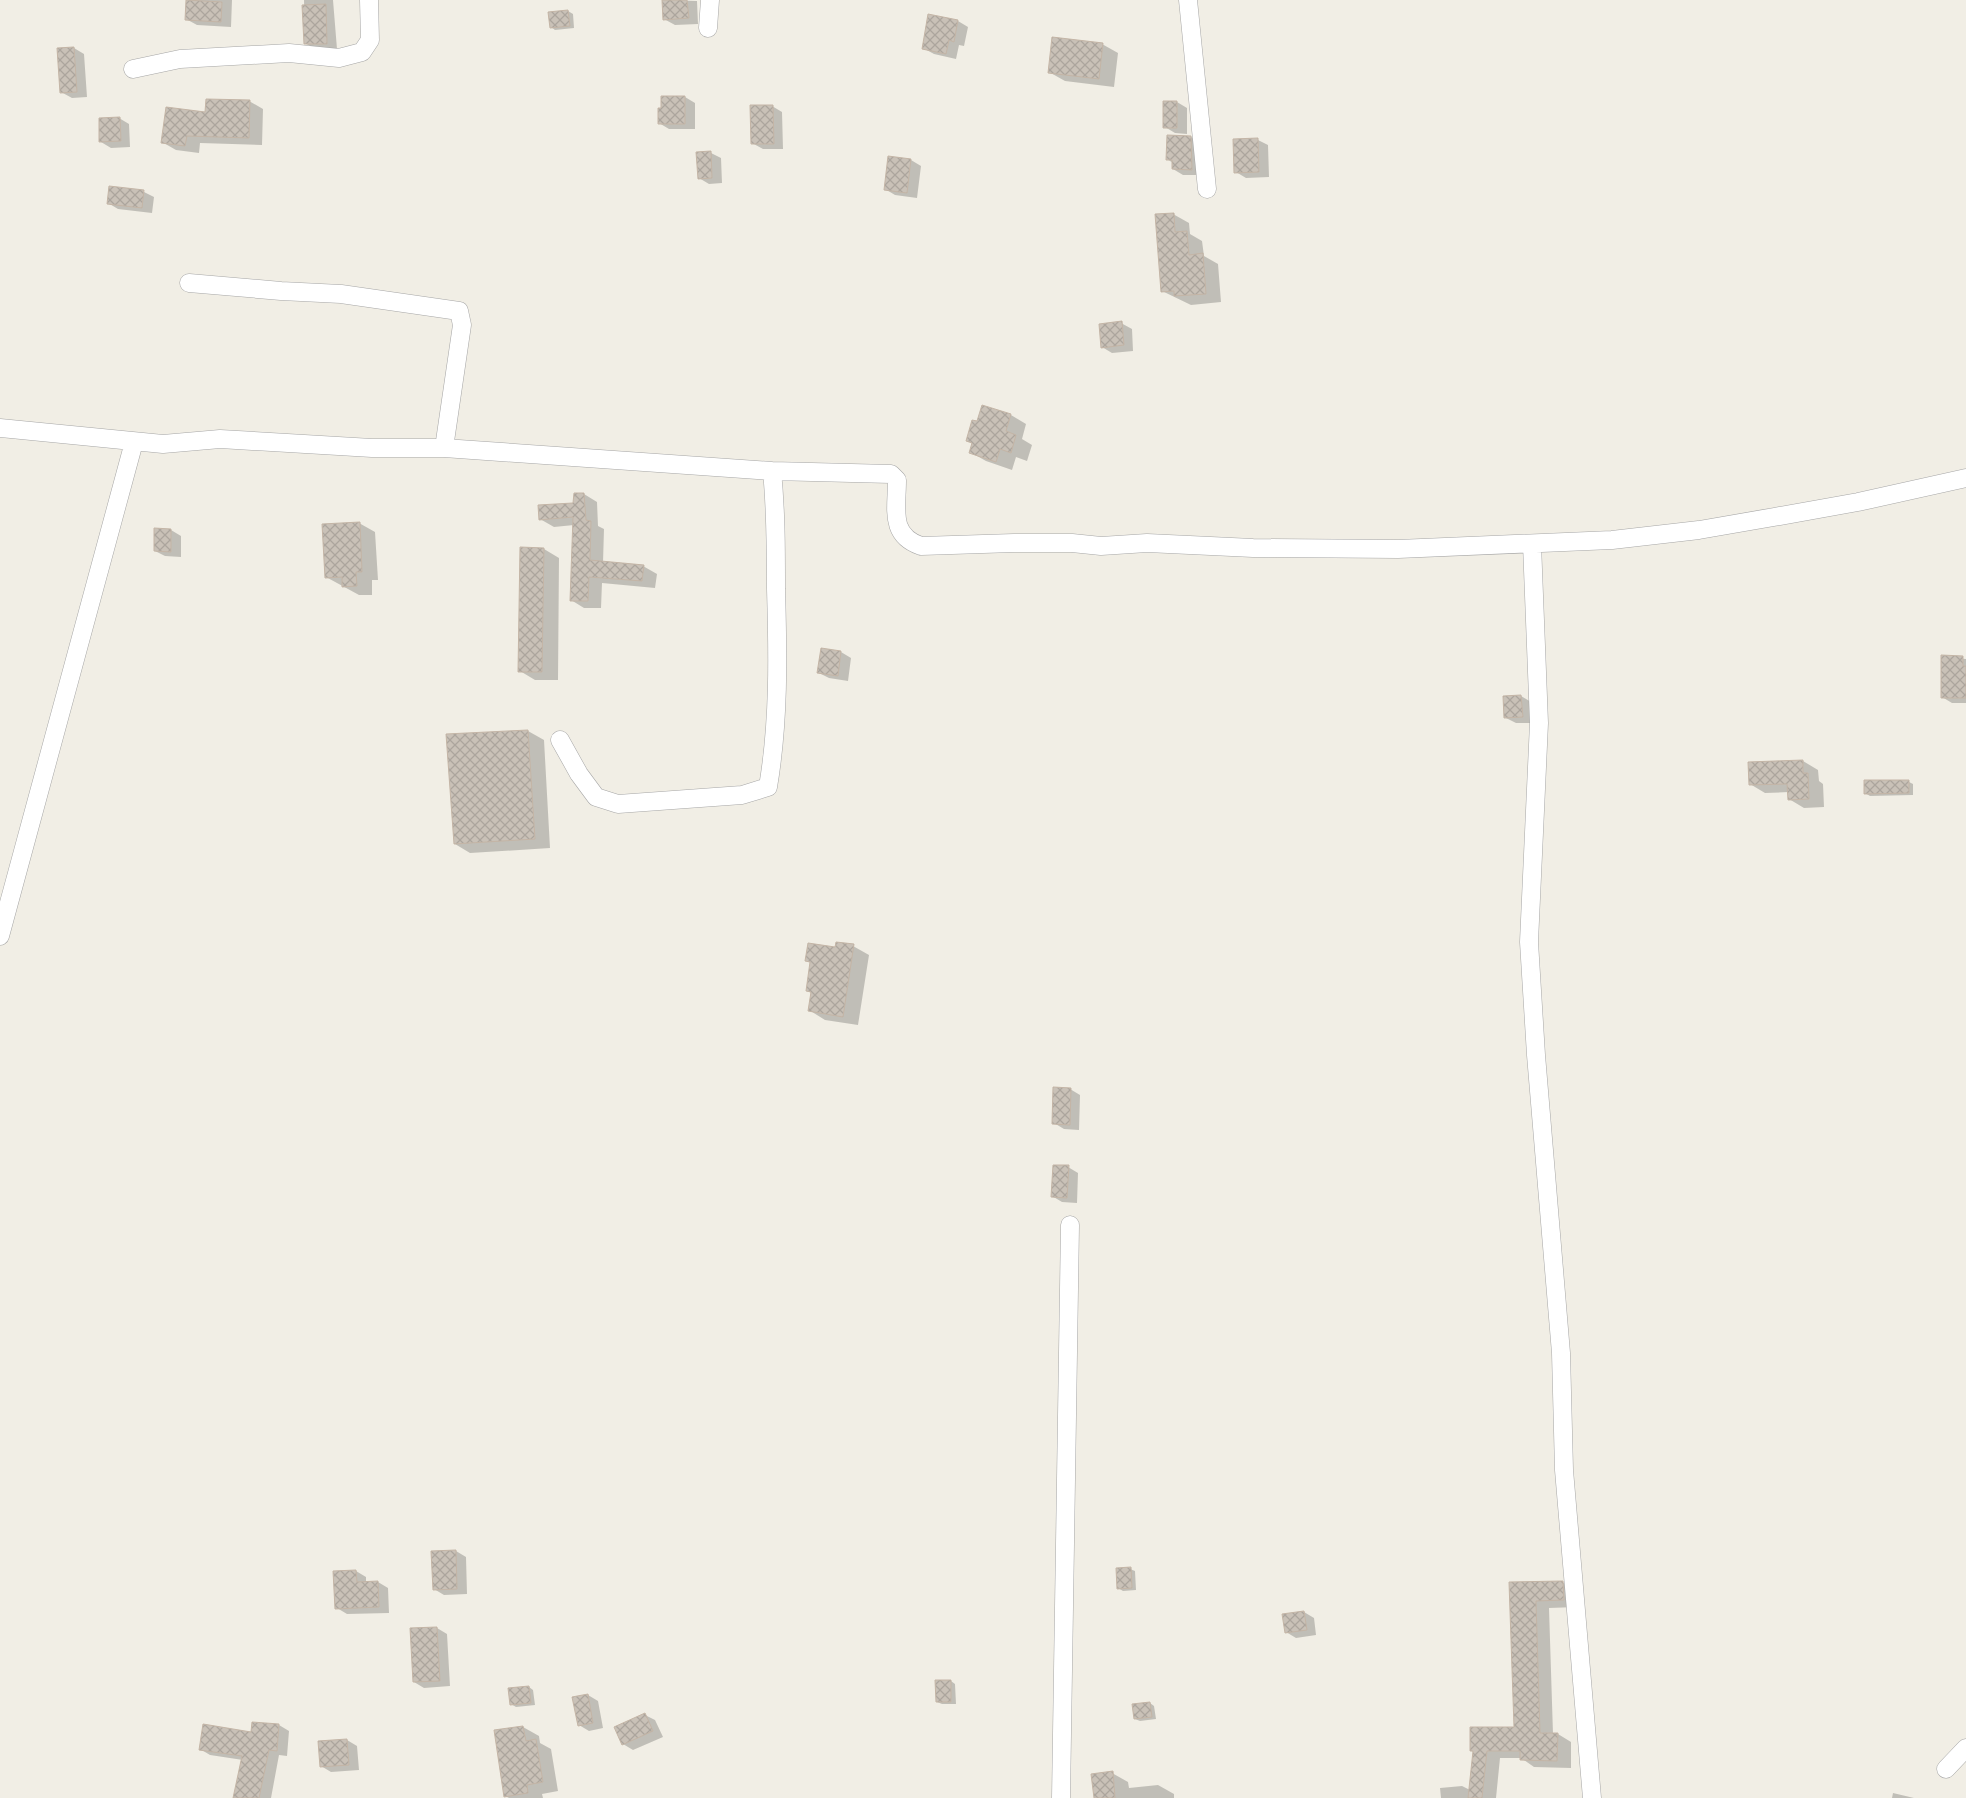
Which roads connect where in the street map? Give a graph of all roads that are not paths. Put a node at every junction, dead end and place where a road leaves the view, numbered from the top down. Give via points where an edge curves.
1 (369, 0) edge
2 (710, 0) edge
3 (1188, 0) edge
4 (708, 28) dead end
5 (133, 69) dead end
6 (1207, 188) dead end
7 (189, 283) dead end
8 (0, 428) edge
9 (134, 442) junction
10 (444, 448) junction
11 (772, 471) junction
12 (1966, 478) edge
13 (1532, 544) junction
14 (560, 740) dead end
15 (0, 936) edge
16 (1070, 1225) dead end
17 (1966, 1748) edge
18 (1946, 1769) dead end
19 (1061, 1798) edge
20 (1592, 1798) edge

1 - 5 street via 370,40 362,52 339,58 288,53 180,59
2 - 4 street
3 - 6 street
7 - 10 street via 341,294 459,311 462,325
8 - 9 street
9 - 10 street via 163,444 220,439 372,448
9 - 15 street
10 - 11 street
11 - 13 street via 891,474 897,480 897,519 901,534 909,542 921,546 1072,543 1398,549
11 - 14 street via 777,521 778,663 774,749 768,787 742,795 618,804 596,797
12 - 13 street via 1858,502 1699,530 1612,540
13 - 20 street via 1539,723 1530,942 1536,1055 1561,1353 1564,1470
16 - 19 street
17 - 18 street

